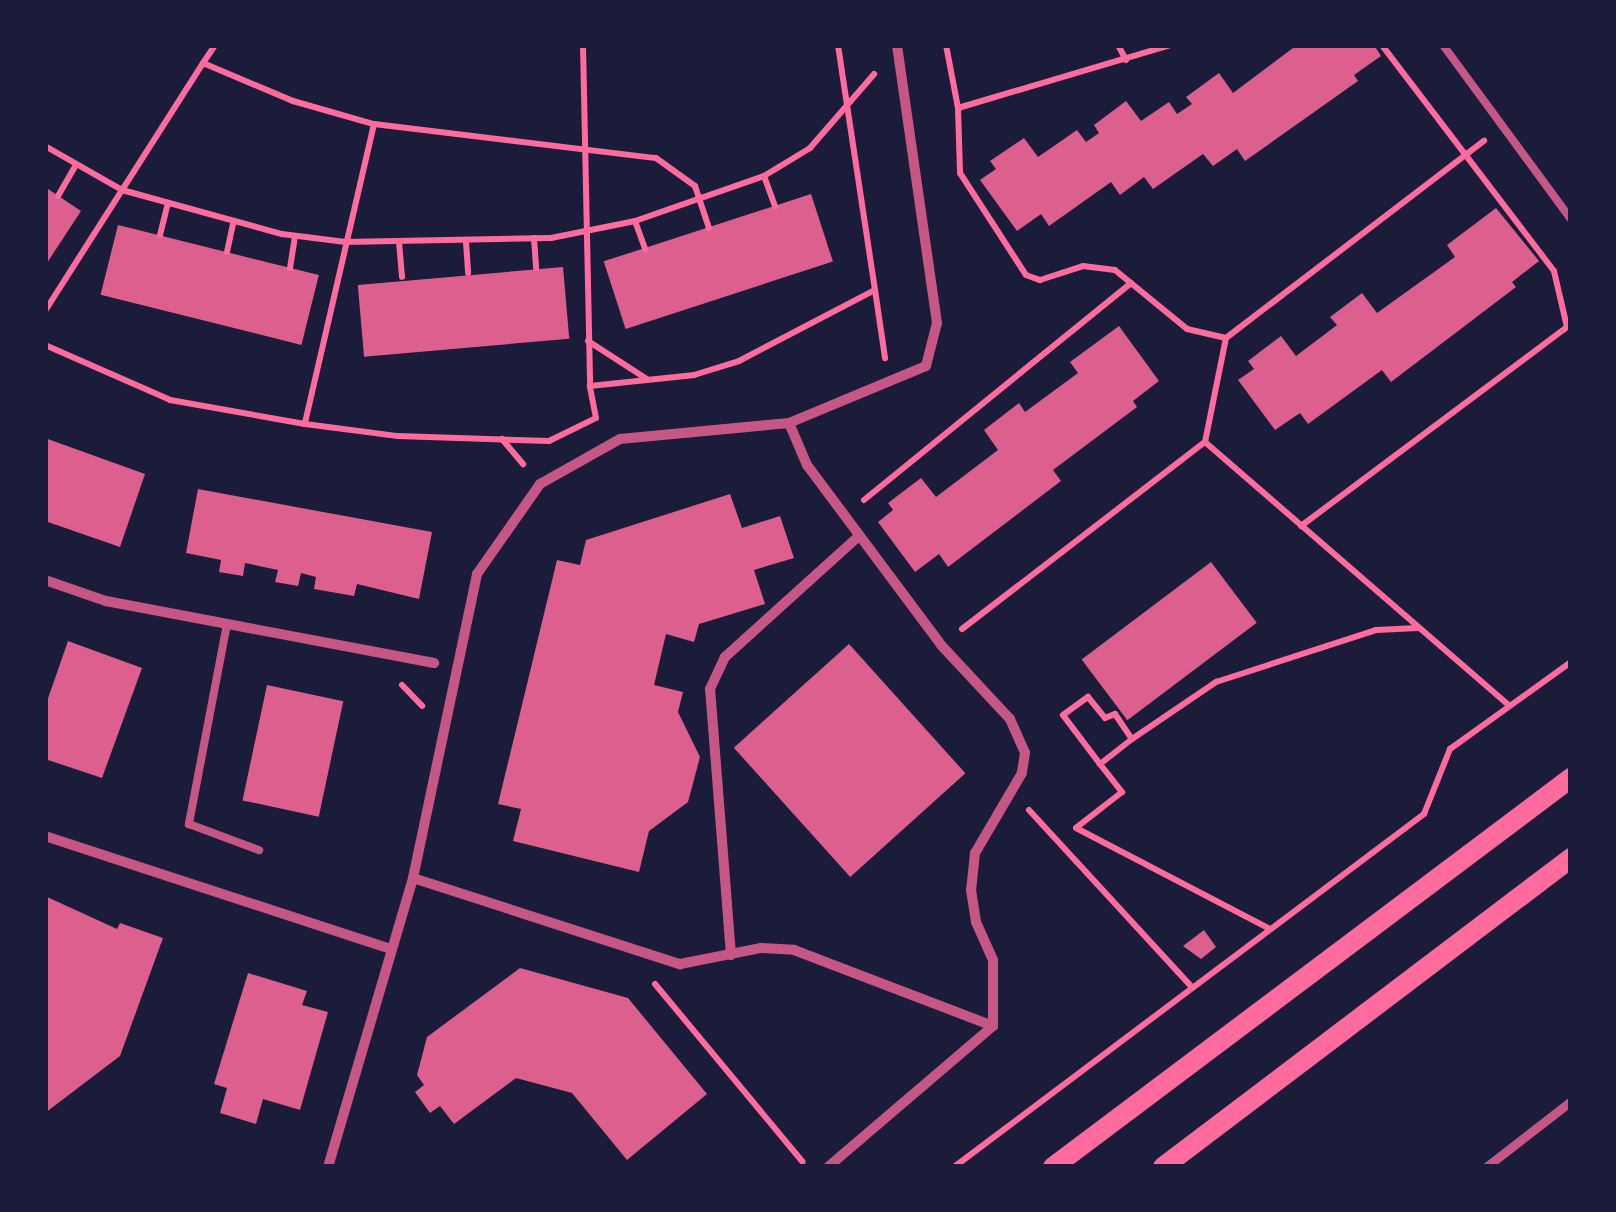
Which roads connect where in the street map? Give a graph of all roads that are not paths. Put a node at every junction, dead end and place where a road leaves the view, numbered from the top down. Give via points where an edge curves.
1 (897, 45) edge
2 (1443, 45) edge
3 (1571, 219) edge
4 (789, 423) junction
5 (859, 536) junction
6 (45, 580) edge
7 (227, 624) junction
8 (434, 663) dead end
9 (1571, 778) edge
10 (45, 836) edge
11 (259, 850) dead end
12 (1571, 858) edge
13 (413, 878) junction
14 (390, 949) junction
15 (730, 956) junction
16 (993, 1026) junction
17 (1571, 1101) edge
18 (328, 1167) edge
19 (828, 1167) edge
20 (1053, 1167) edge
21 (1163, 1167) edge
22 (1486, 1167) edge

1 - 4 street via 936,323 926,366
2 - 3 lane
4 - 5 street via 807,464
4 - 13 street via 620,438 540,484 477,574
5 - 15 street via 725,656 710,689
5 - 16 street via 1022,737 1022,772 975,853 976,922 993,960
6 - 7 street via 106,601
7 - 8 street
7 - 11 lane via 189,824
9 - 20 main road
10 - 14 street
12 - 21 main road
13 - 14 street
13 - 15 street via 680,964
14 - 18 street
15 - 16 street via 794,950
16 - 19 street
17 - 22 street

